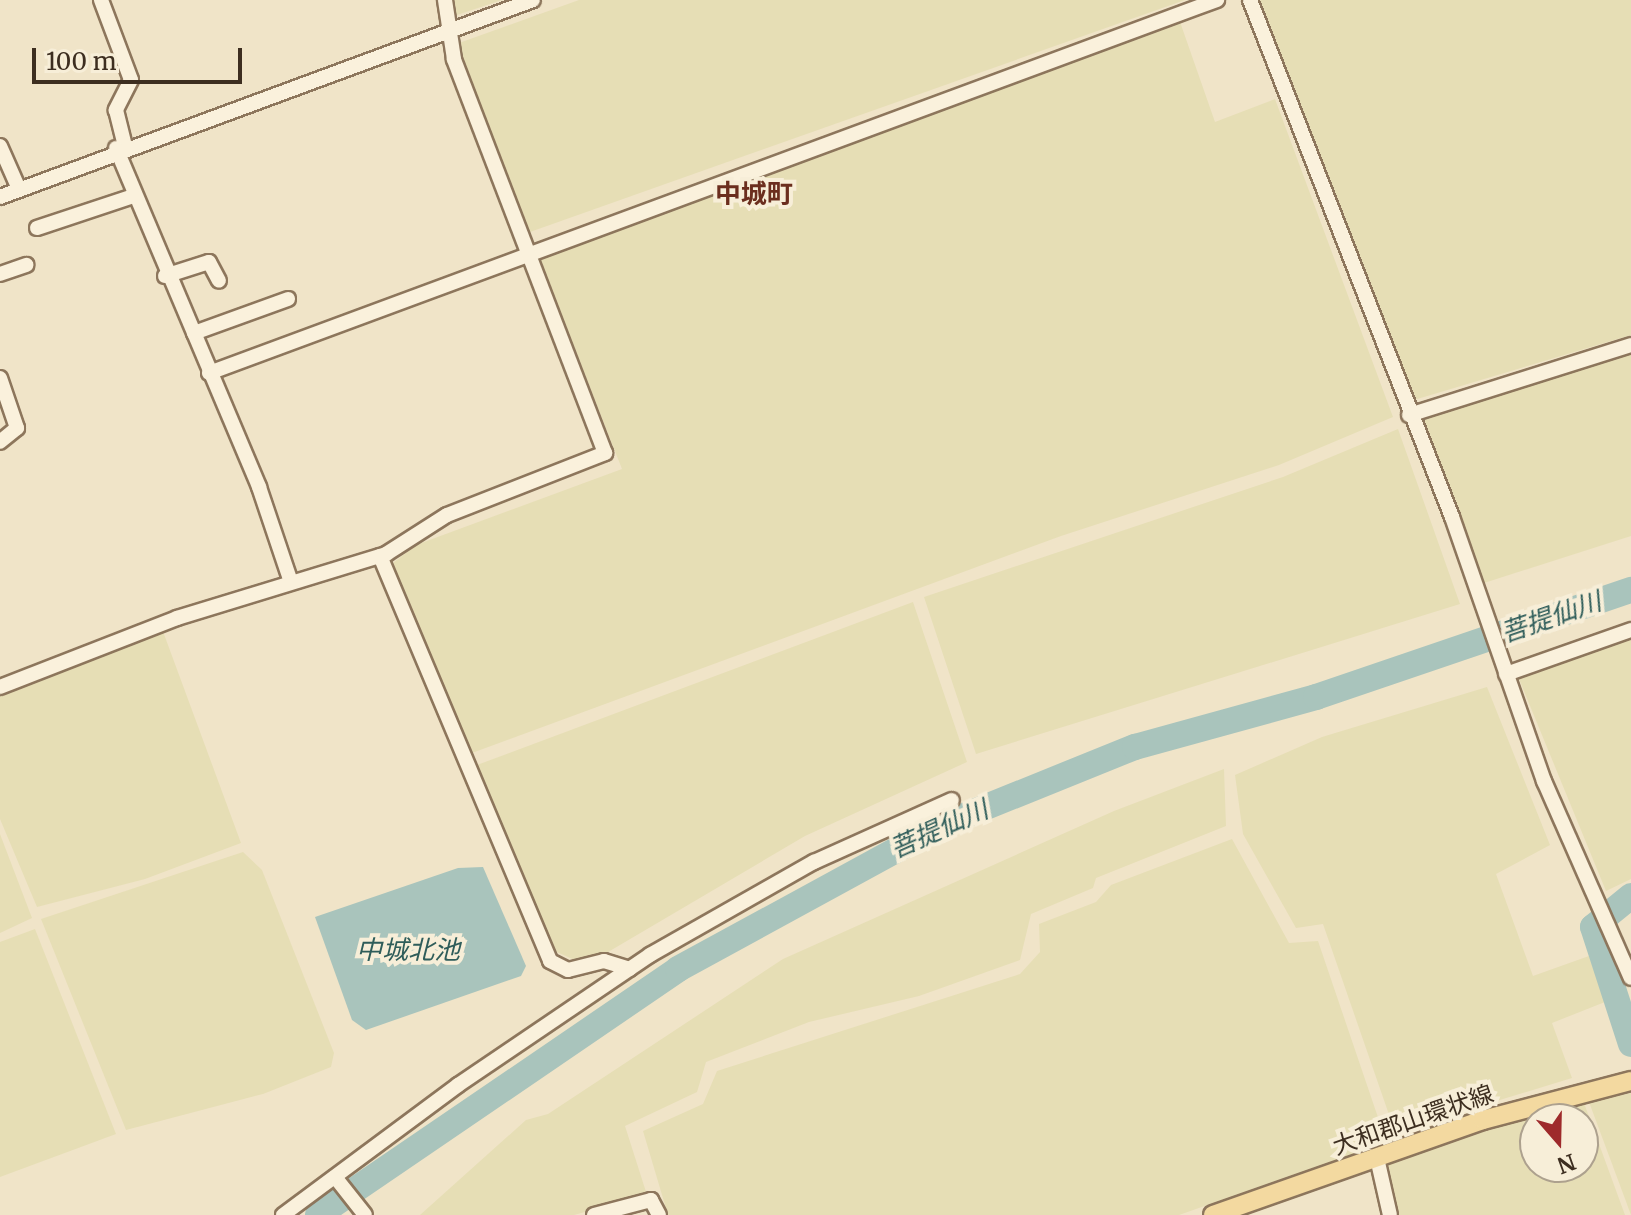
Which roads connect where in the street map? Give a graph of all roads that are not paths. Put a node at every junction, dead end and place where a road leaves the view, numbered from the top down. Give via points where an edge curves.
1 (101, 0) edge
2 (445, 0) edge
3 (533, 0) edge
4 (1217, 0) edge
5 (1250, 0) edge
6 (451, 30) junction
7 (0, 146) edge
8 (120, 147) junction
9 (19, 189) junction
10 (134, 196) junction
11 (0, 197) edge
12 (37, 228) dead end
13 (529, 249) junction
14 (26, 265) dead end
15 (0, 274) edge
16 (165, 276) junction
17 (219, 281) dead end
18 (288, 299) dead end
19 (194, 333) junction
20 (1631, 345) edge
21 (209, 373) junction
22 (0, 378) edge
23 (1409, 415) junction
24 (0, 442) edge
25 (380, 556) junction
26 (291, 582) junction
27 (1631, 630) edge
28 (1505, 671) junction
29 (0, 687) edge
30 (952, 800) dead end
31 (630, 969) junction
32 (1631, 978) edge
33 (1631, 1081) edge
34 (1377, 1158) junction
35 (337, 1179) junction
36 (283, 1215) edge
37 (365, 1215) edge
38 (594, 1215) edge
39 (659, 1215) edge
40 (1213, 1215) edge
41 (1390, 1215) edge

1 - 8 street via 131,80 116,110
2 - 6 street
3 - 6 street
4 - 13 street
5 - 23 street
6 - 8 street
6 - 13 street via 454,59
7 - 9 street
8 - 9 street
8 - 10 street
9 - 11 street
10 - 12 street
10 - 16 street
13 - 21 street
13 - 25 street via 605,453 447,515
14 - 15 street
16 - 17 street via 209,262
16 - 19 street
18 - 19 street
19 - 21 street
20 - 23 street
21 - 26 street
22 - 24 street via 17,428
23 - 28 street
25 - 26 street
25 - 31 street via 550,961 568,970 604,961
26 - 29 street
27 - 28 street
28 - 32 street via 1581,867
30 - 31 street via 814,862
31 - 35 street
33 - 34 main road, 大和郡山環状線 via 1518,1109
34 - 40 main road, 大和郡山環状線
34 - 41 street
35 - 36 street
35 - 37 street
38 - 39 street via 651,1200

